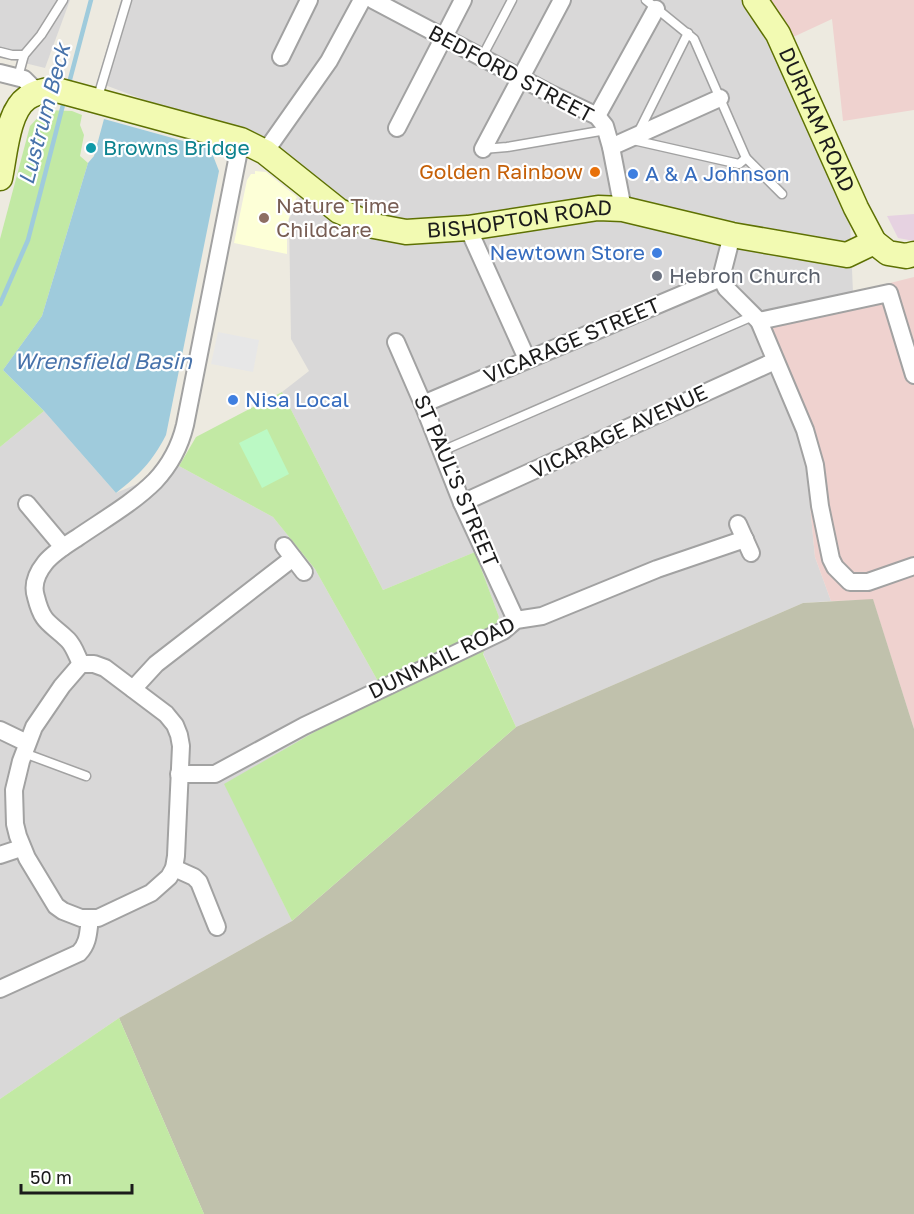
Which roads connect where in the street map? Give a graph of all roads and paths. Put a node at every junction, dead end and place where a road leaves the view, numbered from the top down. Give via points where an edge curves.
1 (63, 0) edge
2 (127, 0) edge
3 (309, 0) edge
4 (362, 0) edge
5 (373, 0) edge
6 (463, 0) edge
7 (512, 0) edge
8 (562, 0) edge
9 (755, 0) edge
10 (651, 4) edge
11 (688, 33) junction
12 (443, 38) junction
13 (0, 52) edge
14 (24, 55) junction
15 (281, 57) dead end
16 (482, 57) junction
17 (0, 73) edge
18 (18, 77) junction
19 (522, 78) junction
20 (45, 91) junction
21 (88, 98) junction
22 (720, 98) junction
23 (602, 123) junction
24 (398, 128) dead end
25 (633, 137) junction
26 (241, 140) junction
27 (611, 147) junction
28 (483, 149) joint
29 (265, 152) junction
30 (746, 158) junction
31 (0, 178) edge
32 (782, 194) dead end
33 (623, 209) junction
34 (468, 228) junction
35 (732, 235) junction
36 (874, 242) junction
37 (914, 254) edge
38 (721, 278) junction
39 (756, 318) junction
40 (396, 342) dead end
41 (528, 359) junction
42 (775, 361) junction
43 (914, 375) edge
44 (423, 404) junction
45 (442, 451) junction
46 (462, 503) junction
47 (27, 504) dead end
48 (745, 538) dead end
49 (63, 547) junction
50 (914, 566) edge
51 (304, 572) dead end
52 (516, 620) junction
53 (81, 664) junction
54 (133, 689) junction
55 (0, 730) edge
56 (26, 748) junction
57 (179, 774) junction
58 (86, 776) dead end
59 (21, 848) junction
60 (0, 855) edge
61 (174, 868) junction
62 (90, 919) junction
63 (217, 927) dead end
64 (0, 989) edge

1 - 14 lane
2 - 21 lane
3 - 15 street
4 - 29 street via 332,57
5 - 12 street, BEDFORD STREET
6 - 12 street
7 - 16 lane
8 - 19 street
9 - 36 street, DURHAM ROAD via 778,34
10 - 11 lane
10 - 23 street
11 - 22 lane
11 - 25 lane
12 - 16 street, BEDFORD STREET
12 - 24 street
13 - 14 lane
14 - 18 lane
16 - 19 street, BEDFORD STREET
17 - 18 street
18 - 20 street
19 - 23 street, BEDFORD STREET
19 - 28 street
20 - 21 street, BISHOPTON ROAD
20 - 31 street via 25,99 17,108
21 - 26 street, BISHOPTON ROAD
22 - 25 street
22 - 30 lane
23 - 27 street, BEDFORD STREET
23 - 28 lane via 507,147
25 - 27 street
25 - 30 lane via 739,164
26 - 29 street, BISHOPTON ROAD
26 - 49 street via 177,449 143,492
27 - 33 street, BEDFORD STREET
29 - 34 street, BISHOPTON ROAD via 339,211 374,226 406,232
30 - 32 lane
33 - 34 street, BISHOPTON ROAD via 598,208
33 - 35 street, BISHOPTON ROAD
34 - 41 street
35 - 36 street, BISHOPTON ROAD via 847,255
35 - 38 street
36 - 37 street via 888,253
38 - 39 street
38 - 41 street, VICARAGE STREET
39 - 42 street
39 - 43 street via 889,293
39 - 45 lane
40 - 44 street, ST PAUL'S STREET
41 - 44 street, VICARAGE STREET
42 - 46 street, VICARAGE AVENUE
42 - 50 street via 805,430 835,567 850,582 868,582
44 - 45 street, ST PAUL'S STREET
45 - 46 street, ST PAUL'S STREET
46 - 52 street, ST PAUL'S STREET
47 - 49 street
48 - 52 street, DUNMAIL ROAD via 542,616
49 - 53 street via 45,562 34,586 35,596 44,618 68,640
51 - 54 street via 288,552 156,664
52 - 57 street, DUNMAIL ROAD via 503,631 215,774
53 - 54 street via 105,668
53 - 56 street via 43,713
54 - 57 street via 175,725 181,746
55 - 56 street
56 - 58 lane
56 - 59 street via 14,790 15,824
57 - 61 street
59 - 60 street
59 - 62 street via 56,906 71,915
61 - 62 street via 152,893
61 - 63 street via 199,882
62 - 64 street via 87,940 79,953

